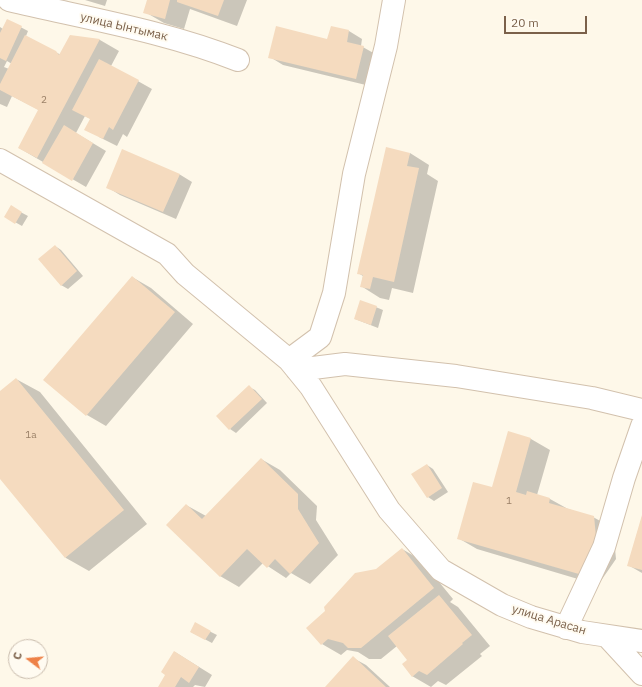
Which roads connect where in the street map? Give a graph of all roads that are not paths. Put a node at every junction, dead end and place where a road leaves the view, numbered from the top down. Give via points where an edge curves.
1 (9, 0) edge
2 (394, 0) edge
3 (238, 60) dead end
4 (0, 160) edge
5 (293, 365) junction
6 (642, 410) edge
7 (642, 426) edge
8 (566, 628) junction
9 (607, 636) junction
10 (642, 641) edge
11 (642, 674) edge

1 - 3 street, улица Ынтымак via 176,40
2 - 5 street via 386,46 354,174 334,293 320,337
4 - 5 street, улица Арасан via 167,254 185,274
5 - 6 street via 345,364 456,376 592,398
5 - 8 street, улица Арасан via 311,387 389,510 441,570 502,605
7 - 8 street via 604,547
8 - 9 street, улица Арасан
9 - 10 street, улица Арасан
9 - 11 street

